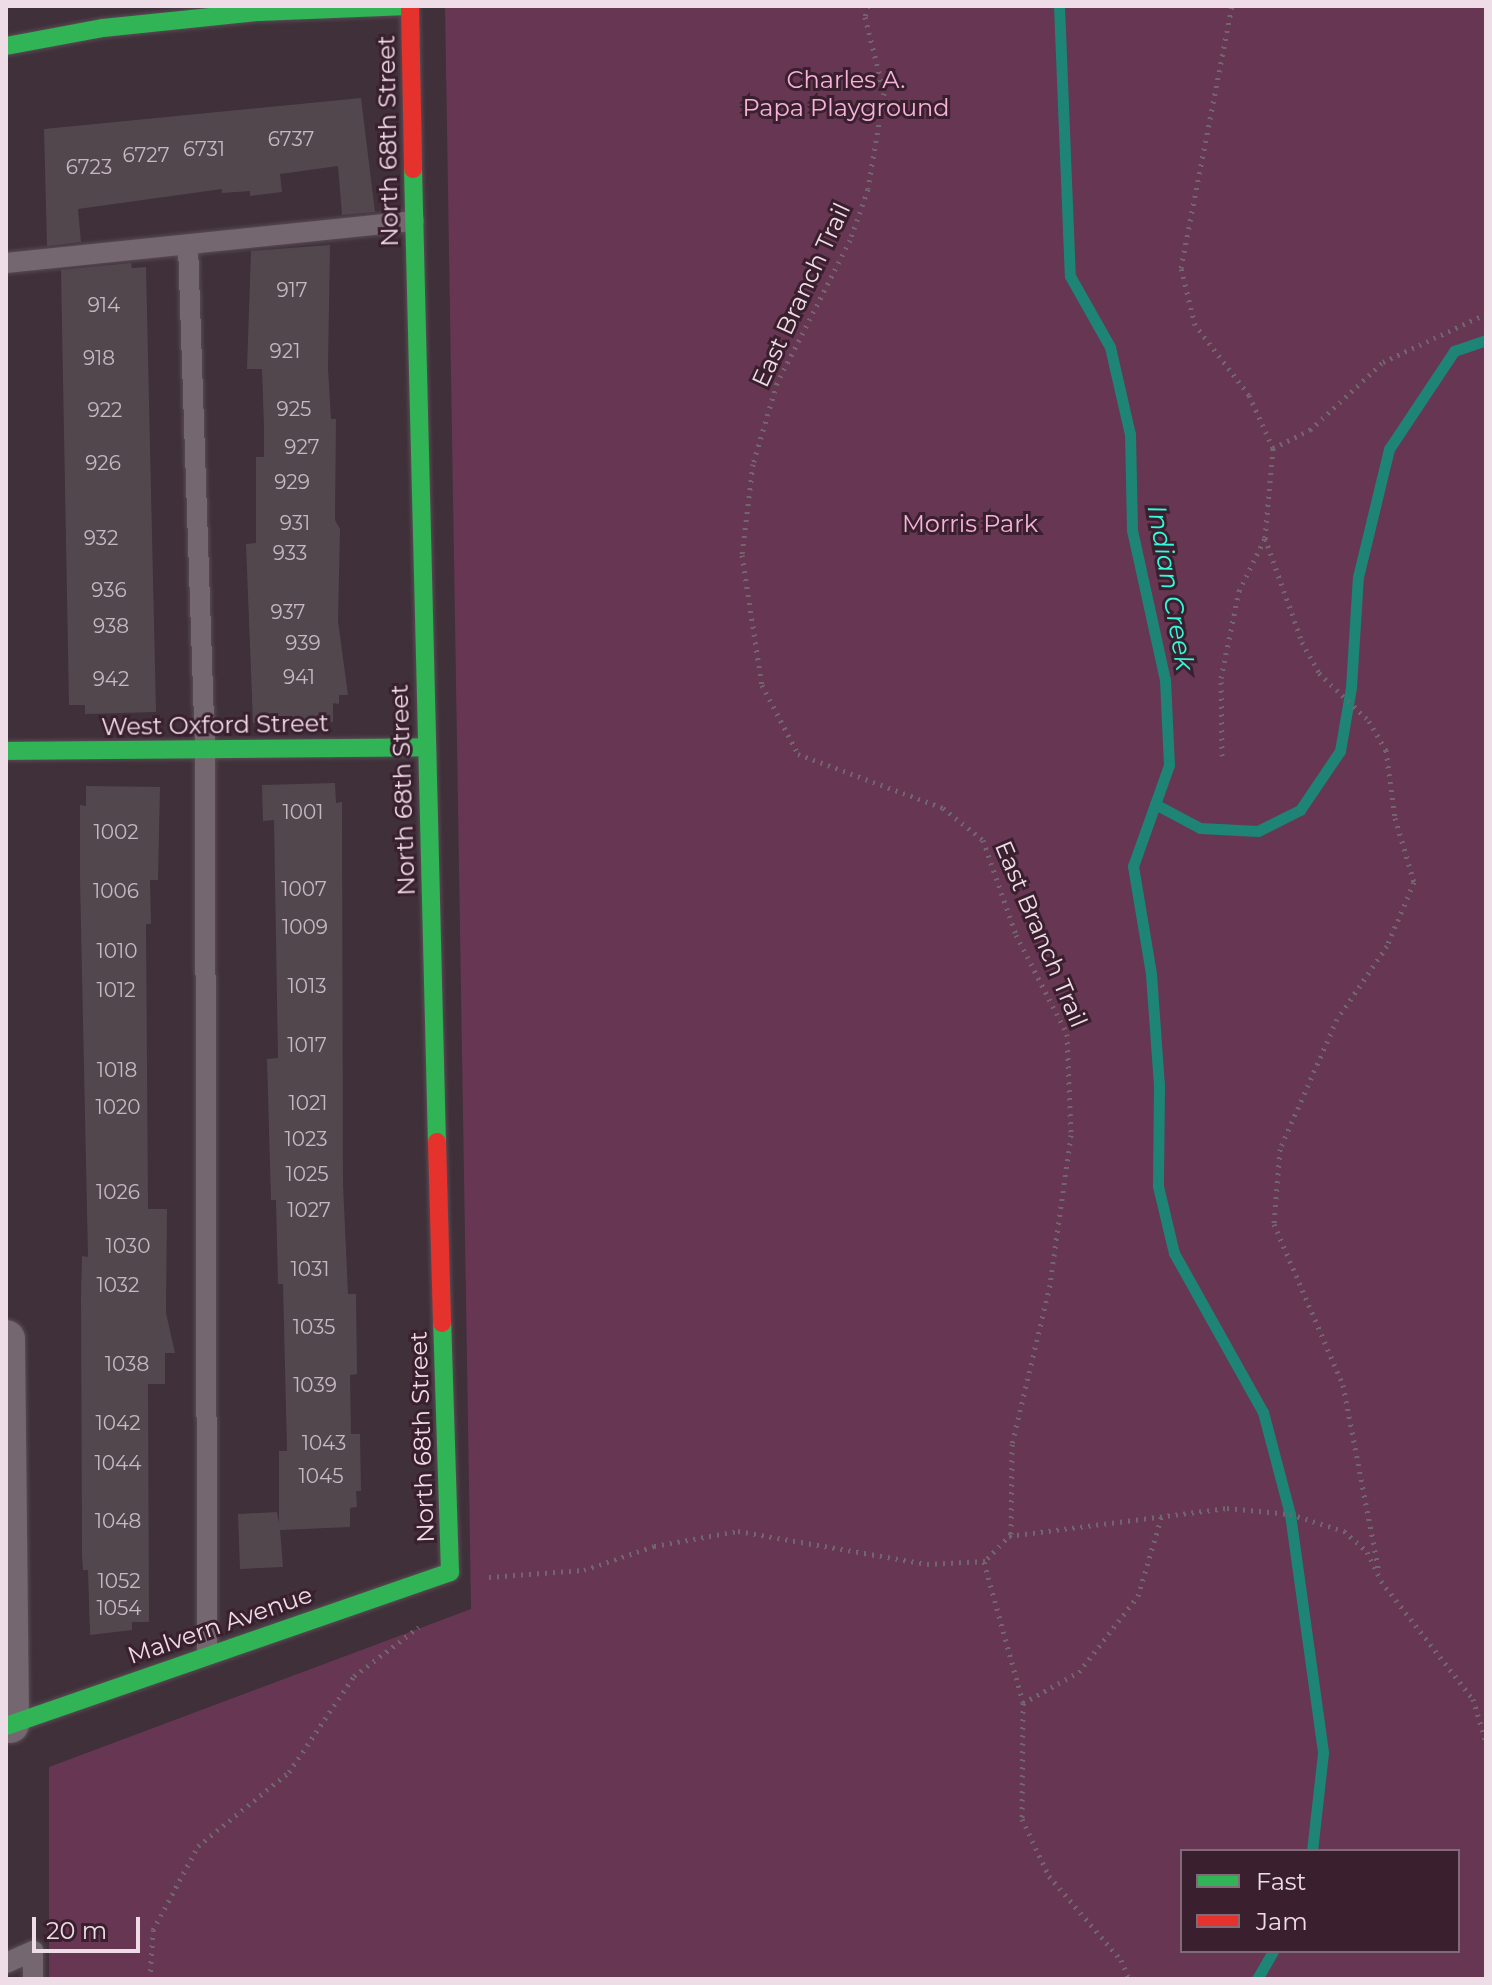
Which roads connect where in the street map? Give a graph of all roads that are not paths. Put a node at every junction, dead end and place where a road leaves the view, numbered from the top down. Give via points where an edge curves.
1 (409, 6) edge
2 (6, 46) edge
3 (414, 221) junction
4 (188, 245) junction
5 (6, 263) edge
6 (425, 747) junction
7 (205, 749) junction
8 (6, 751) edge
9 (6, 1339) edge
10 (6, 1565) edge
11 (450, 1572) joint
12 (207, 1654) junction
13 (8, 1725) edge
14 (6, 1963) edge
15 (33, 1979) edge

1 - 2 street via 259,12 103,28
1 - 3 street, North 68th Street
3 - 4 lane
3 - 6 street, North 68th Street
4 - 5 lane
4 - 7 lane
6 - 7 street, West Oxford Street
6 - 11 street, North 68th Street
7 - 8 street, West Oxford Street
7 - 12 lane
9 - 10 street
10 - 13 street
11 - 12 street, Malvern Avenue
12 - 13 street, Malvern Avenue
14 - 15 lane via 33,1951

